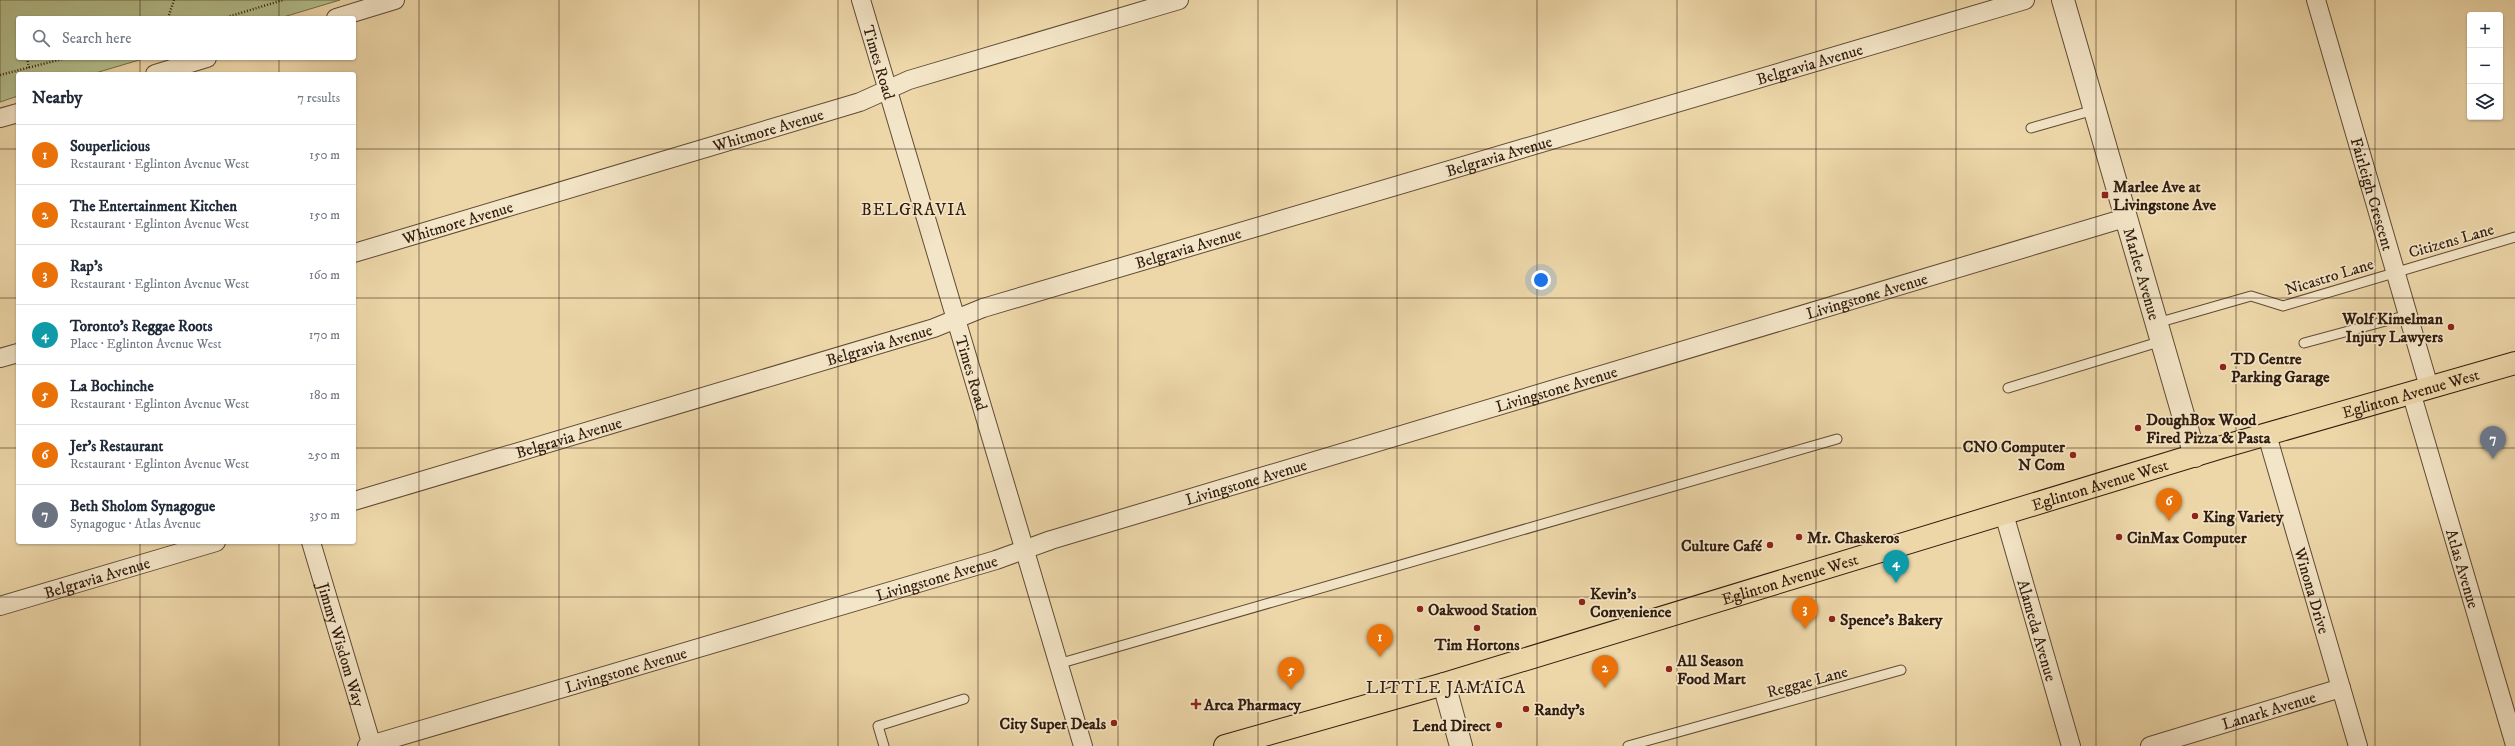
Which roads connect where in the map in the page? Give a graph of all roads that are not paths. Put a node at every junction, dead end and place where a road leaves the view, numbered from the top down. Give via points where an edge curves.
1 (395, 0) edge
2 (861, 0) edge
3 (1179, 0) edge
4 (2025, 0) edge
5 (2063, 0) edge
6 (2316, 0) edge
7 (343, 16) edge
8 (201, 60) edge
9 (167, 72) edge
10 (888, 90) junction
11 (2094, 110) junction
12 (16, 114) edge
13 (0, 118) edge
14 (2032, 128) dead end
15 (2125, 218) junction
16 (2515, 237) edge
17 (356, 252) edge
18 (2395, 272) junction
19 (2408, 315) junction
20 (956, 318) junction
21 (2159, 332) junction
22 (2304, 343) dead end
23 (16, 354) edge
24 (0, 358) edge
25 (2515, 364) edge
26 (2008, 388) dead end
27 (2420, 390) junction
28 (2267, 435) junction
29 (1837, 439) dead end
30 (2195, 456) junction
31 (356, 499) edge
32 (2004, 514) junction
33 (209, 544) edge
34 (312, 544) edge
35 (1026, 551) junction
36 (0, 606) edge
37 (1058, 664) junction
38 (1901, 670) dead end
39 (1444, 684) junction
40 (2341, 688) junction
41 (964, 699) dead end
42 (2515, 745) edge
43 (370, 746) edge
44 (884, 746) edge
45 (1084, 746) edge
46 (1225, 746) edge
47 (1461, 746) edge
48 (1628, 746) edge
49 (2071, 746) edge
50 (2150, 746) edge
51 (2358, 746) edge

1 - 7 street
2 - 10 street, Times Road
3 - 10 street, Whitmore Avenue via 909,80
4 - 20 street, Belgravia Avenue
5 - 11 street, Marlee Avenue
6 - 18 street, Fairleigh Crescent
8 - 9 street
10 - 17 street, Whitmore Avenue via 860,102
10 - 20 street, Times Road
11 - 14 lane
11 - 15 street, Marlee Avenue
12 - 13 street
15 - 21 street, Marlee Avenue
15 - 35 street, Livingstone Avenue via 1051,540
16 - 18 lane, Citizens Lane
18 - 19 street, Fairleigh Crescent
18 - 21 lane, Nicastro Lane via 2283,306 2251,296
19 - 22 lane
19 - 27 street, Fairleigh Crescent
20 - 31 street, Belgravia Avenue via 934,328
20 - 35 street, Times Road
21 - 26 lane, Nicastro Lane
21 - 30 street, Marlee Avenue
23 - 24 street
25 - 27 main road, Eglinton Avenue West
27 - 28 main road, Eglinton Avenue West
27 - 42 street, Atlas Avenue
28 - 30 main road, Eglinton Avenue West
28 - 40 street, Winona Drive
29 - 37 lane
30 - 32 main road, Eglinton Avenue West
32 - 39 main road, Eglinton Avenue West
32 - 49 street, Alameda Avenue
33 - 36 street, Belgravia Avenue
34 - 43 street, Jimmy Wisdom Way
35 - 37 street, Times Road
35 - 43 street, Livingstone Avenue
37 - 45 street, Times Road
38 - 48 lane, Reggae Lane
39 - 46 main road, Eglinton Avenue West
39 - 47 street
40 - 50 street, Lanark Avenue
40 - 51 street, Winona Drive
41 - 44 lane via 878,726

